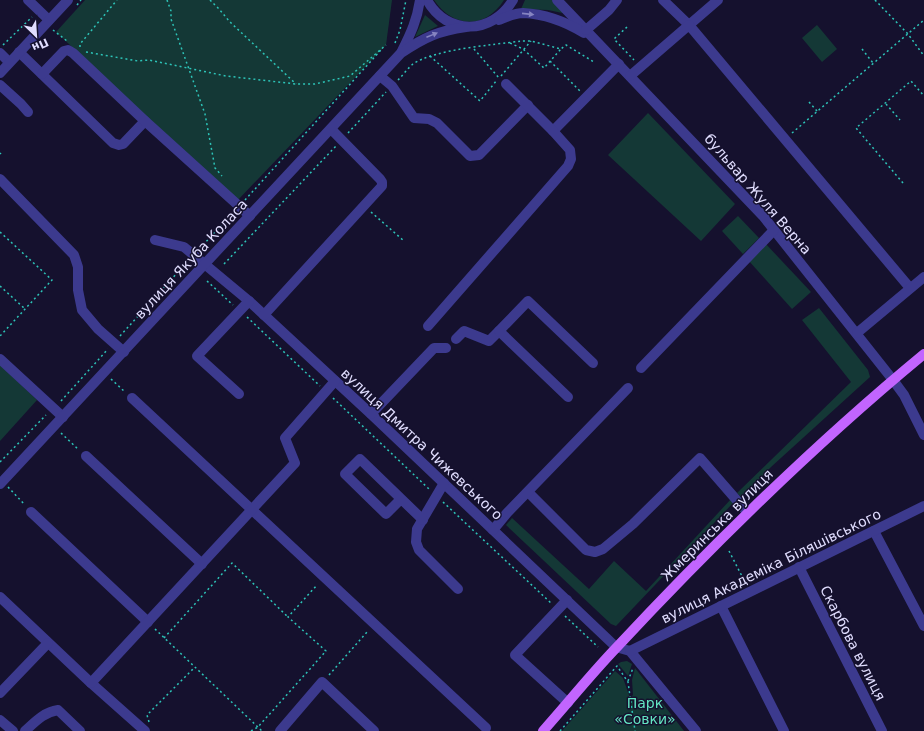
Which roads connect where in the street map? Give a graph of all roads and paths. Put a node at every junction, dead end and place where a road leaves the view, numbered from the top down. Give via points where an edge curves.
1 (28, 0) edge
2 (68, 0) edge
3 (117, 0) edge
4 (167, 0) edge
5 (210, 0) edge
6 (406, 0) edge
7 (420, 0) edge
8 (427, 0) edge
9 (513, 0) edge
10 (557, 0) edge
11 (617, 0) edge
12 (663, 0) edge
13 (718, 0) edge
14 (875, 0) edge
15 (39, 10) junction
16 (924, 20) edge
17 (490, 22) junction
18 (47, 23) junction
19 (689, 25) junction
20 (466, 27) junction
21 (626, 27) dead end
22 (588, 33) junction
23 (908, 34) junction
24 (68, 41) dead end
25 (531, 41) junction
26 (510, 43) junction
27 (474, 48) junction
28 (862, 48) dead end
29 (0, 49) edge
30 (523, 49) junction
31 (561, 49) junction
32 (397, 50) junction
33 (19, 52) junction
34 (0, 53) edge
35 (430, 56) junction
36 (924, 56) edge
37 (550, 61) junction
38 (10, 62) junction
39 (594, 62) dead end
40 (874, 63) junction
41 (619, 64) junction
42 (640, 67) junction
43 (188, 69) junction
44 (0, 72) edge
45 (42, 74) junction
46 (380, 76) junction
47 (630, 76) junction
48 (503, 81) junction
49 (296, 84) junction
50 (0, 85) edge
51 (392, 86) junction
52 (924, 96) edge
53 (586, 98) junction
54 (810, 102) dead end
55 (885, 103) junction
56 (528, 105) junction
57 (817, 111) junction
58 (28, 112) dead end
59 (900, 120) dead end
60 (144, 121) junction
61 (331, 129) junction
62 (553, 131) junction
63 (784, 139) junction
64 (342, 140) junction
65 (222, 176) dead end
66 (0, 179) edge
67 (903, 183) dead end
68 (238, 206) junction
69 (364, 206) junction
70 (250, 216) junction
71 (774, 230) junction
72 (0, 232) edge
73 (155, 240) dead end
74 (404, 241) dead end
75 (203, 245) dead end
76 (187, 262) dead end
77 (206, 264) junction
78 (224, 264) dead end
79 (924, 277) edge
80 (207, 281) dead end
81 (0, 286) edge
82 (910, 288) junction
83 (249, 301) junction
84 (25, 309) junction
85 (240, 311) junction
86 (264, 315) junction
87 (428, 326) dead end
88 (499, 331) junction
89 (857, 333) junction
90 (0, 336) edge
91 (456, 339) dead end
92 (113, 343) junction
93 (446, 348) dead end
94 (124, 352) junction
95 (924, 354) edge
96 (0, 359) edge
97 (593, 363) dead end
98 (641, 368) dead end
99 (111, 379) dead end
100 (893, 380) junction
101 (335, 381) junction
102 (628, 388) dead end
103 (326, 392) junction
104 (239, 394) dead end
105 (568, 397) dead end
106 (132, 398) joint
107 (53, 408) junction
108 (372, 414) junction
109 (63, 417) junction
110 (60, 432) dead end
111 (924, 436) edge
112 (86, 456) joint
113 (0, 462) edge
114 (1, 483) edge
115 (444, 483) junction
116 (528, 492) junction
117 (437, 496) junction
118 (401, 499) junction
119 (924, 506) edge
120 (252, 510) junction
121 (31, 512) joint
122 (747, 512) junction
123 (423, 520) junction
124 (493, 530) junction
125 (874, 531) junction
126 (729, 551) dead end
127 (202, 564) junction
128 (799, 567) junction
129 (324, 577) junction
130 (458, 589) dead end
131 (750, 592) junction
132 (0, 597) edge
133 (567, 600) junction
134 (721, 606) junction
135 (558, 609) junction
136 (288, 617) junction
137 (148, 622) junction
138 (374, 624) junction
139 (924, 626) edge
140 (164, 638) junction
141 (48, 643) junction
142 (598, 647) dead end
143 (616, 647) junction
144 (630, 651) junction
145 (634, 664) dead end
146 (195, 667) junction
147 (322, 682) junction
148 (628, 682) junction
149 (91, 683) junction
150 (0, 693) edge
151 (568, 703) junction
152 (0, 720) edge
153 (258, 727) junction
154 (148, 728) edge
155 (486, 728) dead end
156 (13, 731) edge
157 (26, 731) edge
158 (80, 731) edge
159 (252, 731) edge
160 (262, 731) edge
161 (280, 731) edge
162 (374, 731) edge
163 (543, 731) edge
164 (560, 731) edge
165 (635, 731) edge
166 (696, 731) edge
167 (784, 731) edge
168 (882, 731) edge

1 - 15 street
2 - 18 street
3 - 43 path via 80,44 80,50 138,61 149,60
4 - 43 path
5 - 49 path
6 - 32 path
7 - 32 street, вулиця Якуба Коласа via 414,29
8 - 20 street via 431,8 443,19
9 - 17 street via 504,12
10 - 22 street, бульвар Жуля Верна
11 - 22 street
12 - 19 street
13 - 19 street
14 - 23 path
15 - 18 street
15 - 29 path
16 - 23 path
17 - 20 street, вулиця Якуба Коласа
17 -> 22 street, бульвар Жуля Верна via 523,13 569,24
18 - 24 path
18 - 33 street
19 - 42 street
19 - 63 street
32 -> 20 street, вулиця Якуба Коласа via 439,32
21 - 42 path via 614,39
22 - 41 street, бульвар Жуля Верна
23 - 36 path
23 - 40 path
25 - 26 path
25 - 30 path
25 - 31 path
26 - 27 path
26 - 30 path
27 - 35 path
27 - 48 path
28 - 40 path
30 - 37 path via 544,68
30 - 48 path
31 - 37 path
31 - 39 path via 566,45
32 - 46 street, вулиця Якуба Коласа
33 - 38 street
33 - 45 street
34 - 38 street
35 - 48 path via 480,101
35 - 51 path via 413,64
37 - 53 path
38 - 44 street
40 - 57 path
41 - 47 street, бульвар Жуля Верна
41 - 53 street
42 - 47 street
43 - 49 path
43 - 65 path via 205,114 215,168
45 - 60 street via 68,50
45 - 60 street via 113,143 122,144
46 - 51 street
46 - 61 street, вулиця Якуба Коласа
47 - 71 street, бульвар Жуля Верна
48 - 56 street
49 - 68 path via 316,84 350,76 386,45
50 - 58 street
51 - 56 street via 414,118 429,119 437,123 470,156 479,155
51 - 64 path
52 - 55 path via 911,81
53 - 62 street
54 - 57 path
55 - 59 path
55 - 67 path via 856,128
56 - 62 street
57 - 63 path
60 - 68 street
61 - 64 street
61 - 70 street, вулиця Якуба Коласа
62 - 87 street via 570,150 571,159 568,166
63 - 82 street
64 - 69 street via 382,182 382,186
64 - 78 path
66 - 92 street via 74,254 78,267 78,290 82,310
68 - 70 street
68 - 75 path
69 - 74 path
69 - 86 street
70 - 77 street, вулиця Якуба Коласа
71 - 89 street, бульвар Жуля Верна
71 - 98 street
72 - 84 path via 52,280
73 - 77 street, вулиця Дмитра Чижевського via 184,247
76 - 92 path
77 - 83 street, вулиця Дмитра Чижевського
77 - 94 street, вулиця Якуба Коласа
79 - 82 street
80 - 85 path
81 - 84 path
82 - 89 street
83 - 85 street
83 - 86 street, вулиця Дмитра Чижевського
84 - 90 path
85 - 103 path
85 - 104 street via 197,356
86 - 101 street, вулиця Дмитра Чижевського
88 - 91 street via 489,341 464,331
88 - 97 street via 528,301
88 - 105 street
89 - 100 street, бульвар Жуля Верна
92 - 94 street
92 - 107 path
93 - 108 street via 434,348
94 - 109 street, вулиця Якуба Коласа
95 - 100 main road, Жмеринська вулиця
96 - 107 street
99 - 106 path
100 - 111 street, бульвар Жуля Верна via 904,395
100 - 122 main road, Жмеринська вулиця
101 - 103 street
101 - 108 street, вулиця Дмитра Чижевського
102 - 116 street
103 - 117 path
103 - 120 street via 284,438 295,463
106 - 120 street
107 - 109 street
107 - 113 path
108 - 115 street, вулиця Дмитра Чижевського
109 - 114 street, вулиця Якуба Коласа
110 - 112 path
112 - 127 street
114 - 121 path
115 - 117 street
115 - 124 street, вулиця Дмитра Чижевського
116 - 122 street via 586,550 595,552 603,549 633,524 700,458
116 - 124 street
117 - 123 street
117 - 135 path
118 - 118 street via 360,459 345,474 386,514
118 - 123 street
119 - 125 street, вулиця Академіка Біляшівського
120 - 127 street
120 - 129 street
121 - 137 street
122 - 143 main road, Жмеринська вулиця
123 - 130 street via 418,529 416,542 419,550
124 - 133 street, вулиця Дмитра Чижевського
125 - 128 street, вулиця Академіка Біляшівського
125 - 139 street
126 - 131 path
127 - 137 street
128 - 131 street, вулиця Академіка Біляшівського
128 - 168 street, Скарбова вулиця
129 - 136 path
129 - 138 street
131 - 134 street, вулиця Академіка Біляшівського
132 - 141 street
133 - 135 street
133 - 143 street, вулиця Дмитра Чижевського
134 - 144 street, вулиця Академіка Біляшівського
134 - 167 street
135 - 142 path
135 - 151 street via 515,655
136 - 140 path via 232,563
136 - 153 path via 326,651
137 - 140 path
137 - 149 street
138 - 147 path
138 - 155 street
140 - 146 path
141 - 149 street
141 - 150 street
143 - 144 street
143 - 151 main road, Жмеринська вулиця
144 - 166 street
145 - 148 path
146 - 153 path
146 - 154 path via 146,715
147 - 161 street
147 - 162 street
148 - 164 path via 617,666
148 - 165 path
149 - 154 street
151 - 163 main road, Жмеринська вулиця
152 - 156 street
153 - 159 path
153 - 160 path
157 - 158 street via 40,717 58,710

